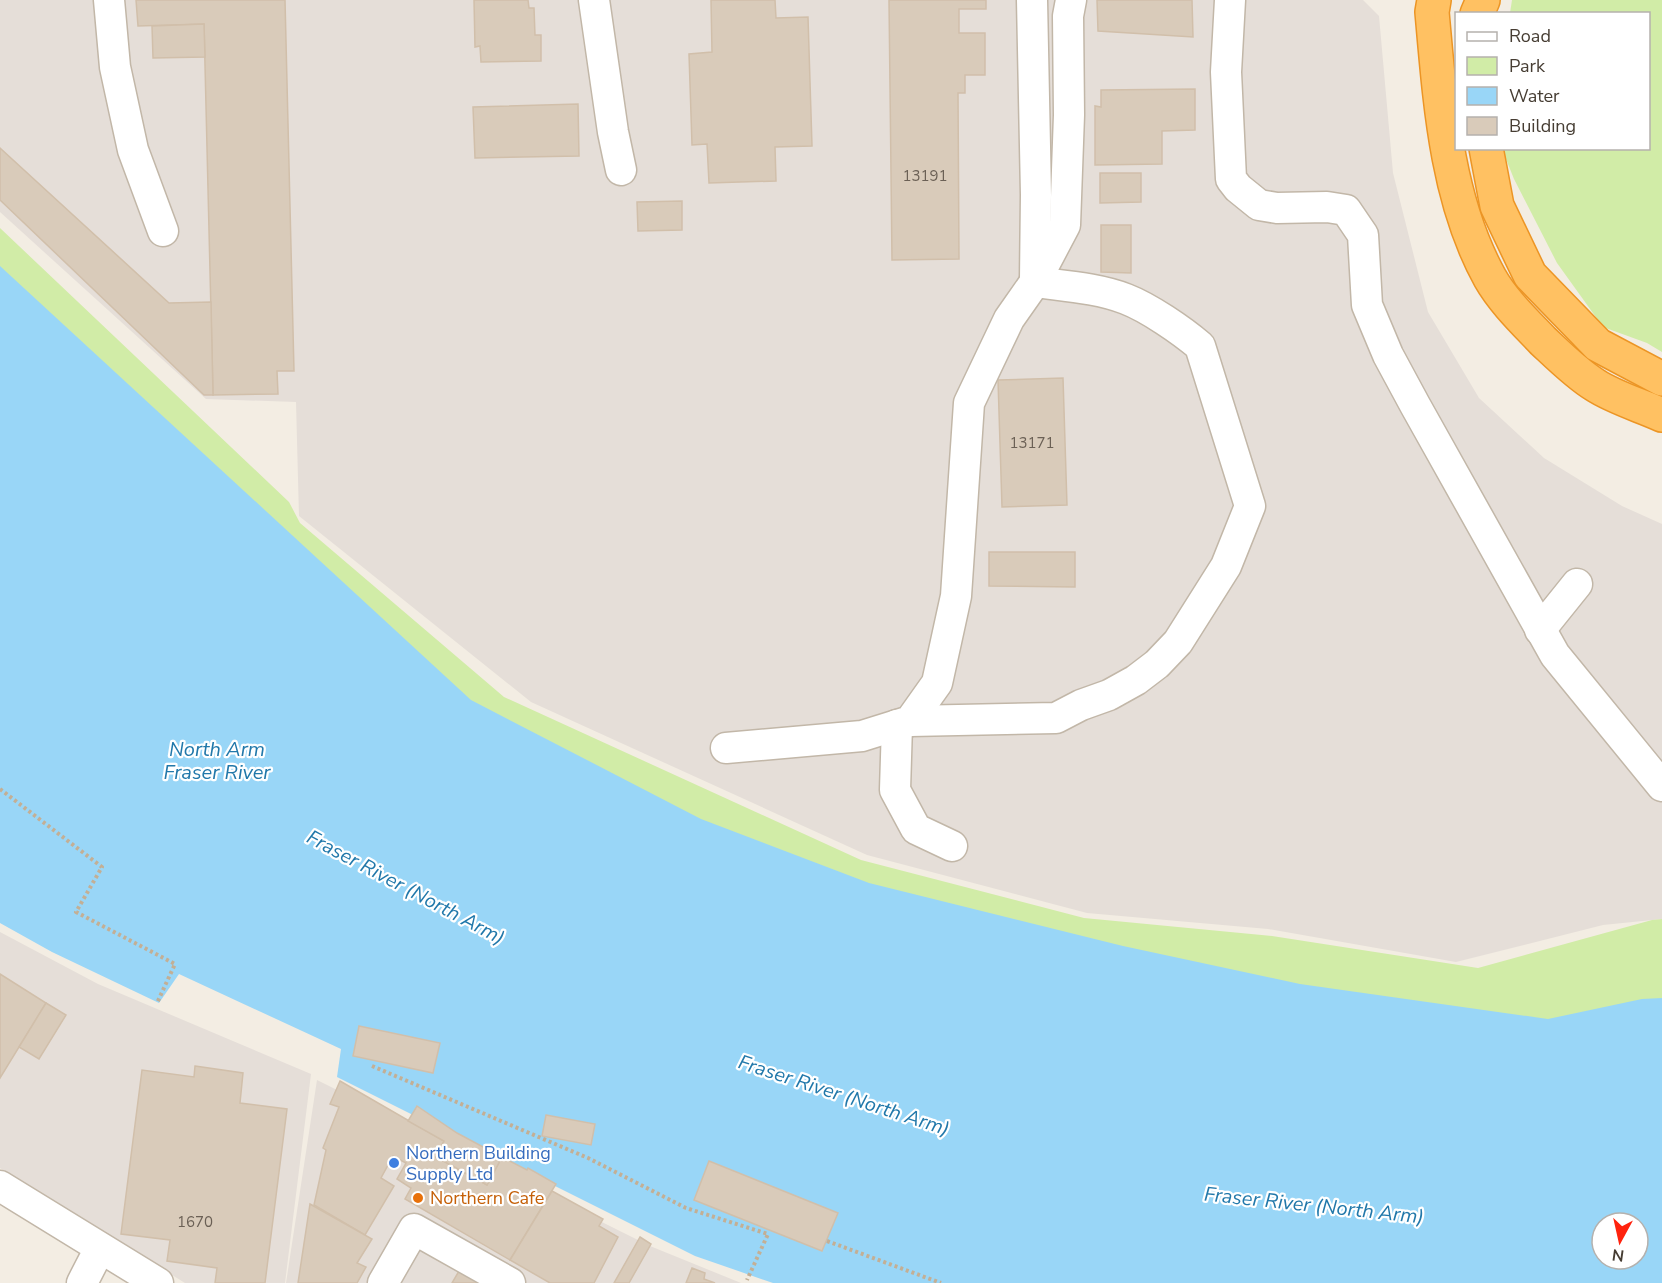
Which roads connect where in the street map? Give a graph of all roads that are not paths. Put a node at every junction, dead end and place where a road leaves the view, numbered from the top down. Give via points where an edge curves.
1 (109, 0) edge
2 (594, 0) edge
3 (1032, 0) edge
4 (1071, 0) edge
5 (1230, 0) edge
6 (1430, 4) edge
7 (1486, 150) edge
8 (621, 170) dead end
9 (163, 231) dead end
10 (1035, 282) junction
11 (1662, 379) edge
12 (1662, 415) edge
13 (1577, 584) dead end
14 (1540, 630) junction
15 (903, 723) junction
16 (726, 748) dead end
17 (1662, 786) edge
18 (952, 846) dead end
19 (0, 1186) edge
20 (100, 1248) junction
21 (82, 1283) edge
22 (158, 1283) edge
23 (383, 1283) edge
24 (510, 1283) edge

1 - 9 street via 115,68 133,150
2 - 8 street
3 - 10 street
4 - 10 street via 1065,225
5 - 14 street via 1226,72 1231,179 1259,205 1346,210 1363,235 1367,305 1388,355
6 - 12 highway via 1442,120 1454,178 1472,240 1491,280 1522,319 1595,385
7 - 11 highway via 1497,206 1530,275 1598,345
10 - 15 street via 1010,319 969,403 956,596 938,683
10 - 15 street via 1127,299 1181,330 1200,346 1250,506 1214,589 1178,642 1136,680 1056,718
13 - 14 street
14 - 17 street via 1555,656
15 - 16 street via 862,736
15 - 18 street via 895,790 916,829
19 - 20 street
20 - 21 street
20 - 22 street
23 - 24 street via 414,1229

